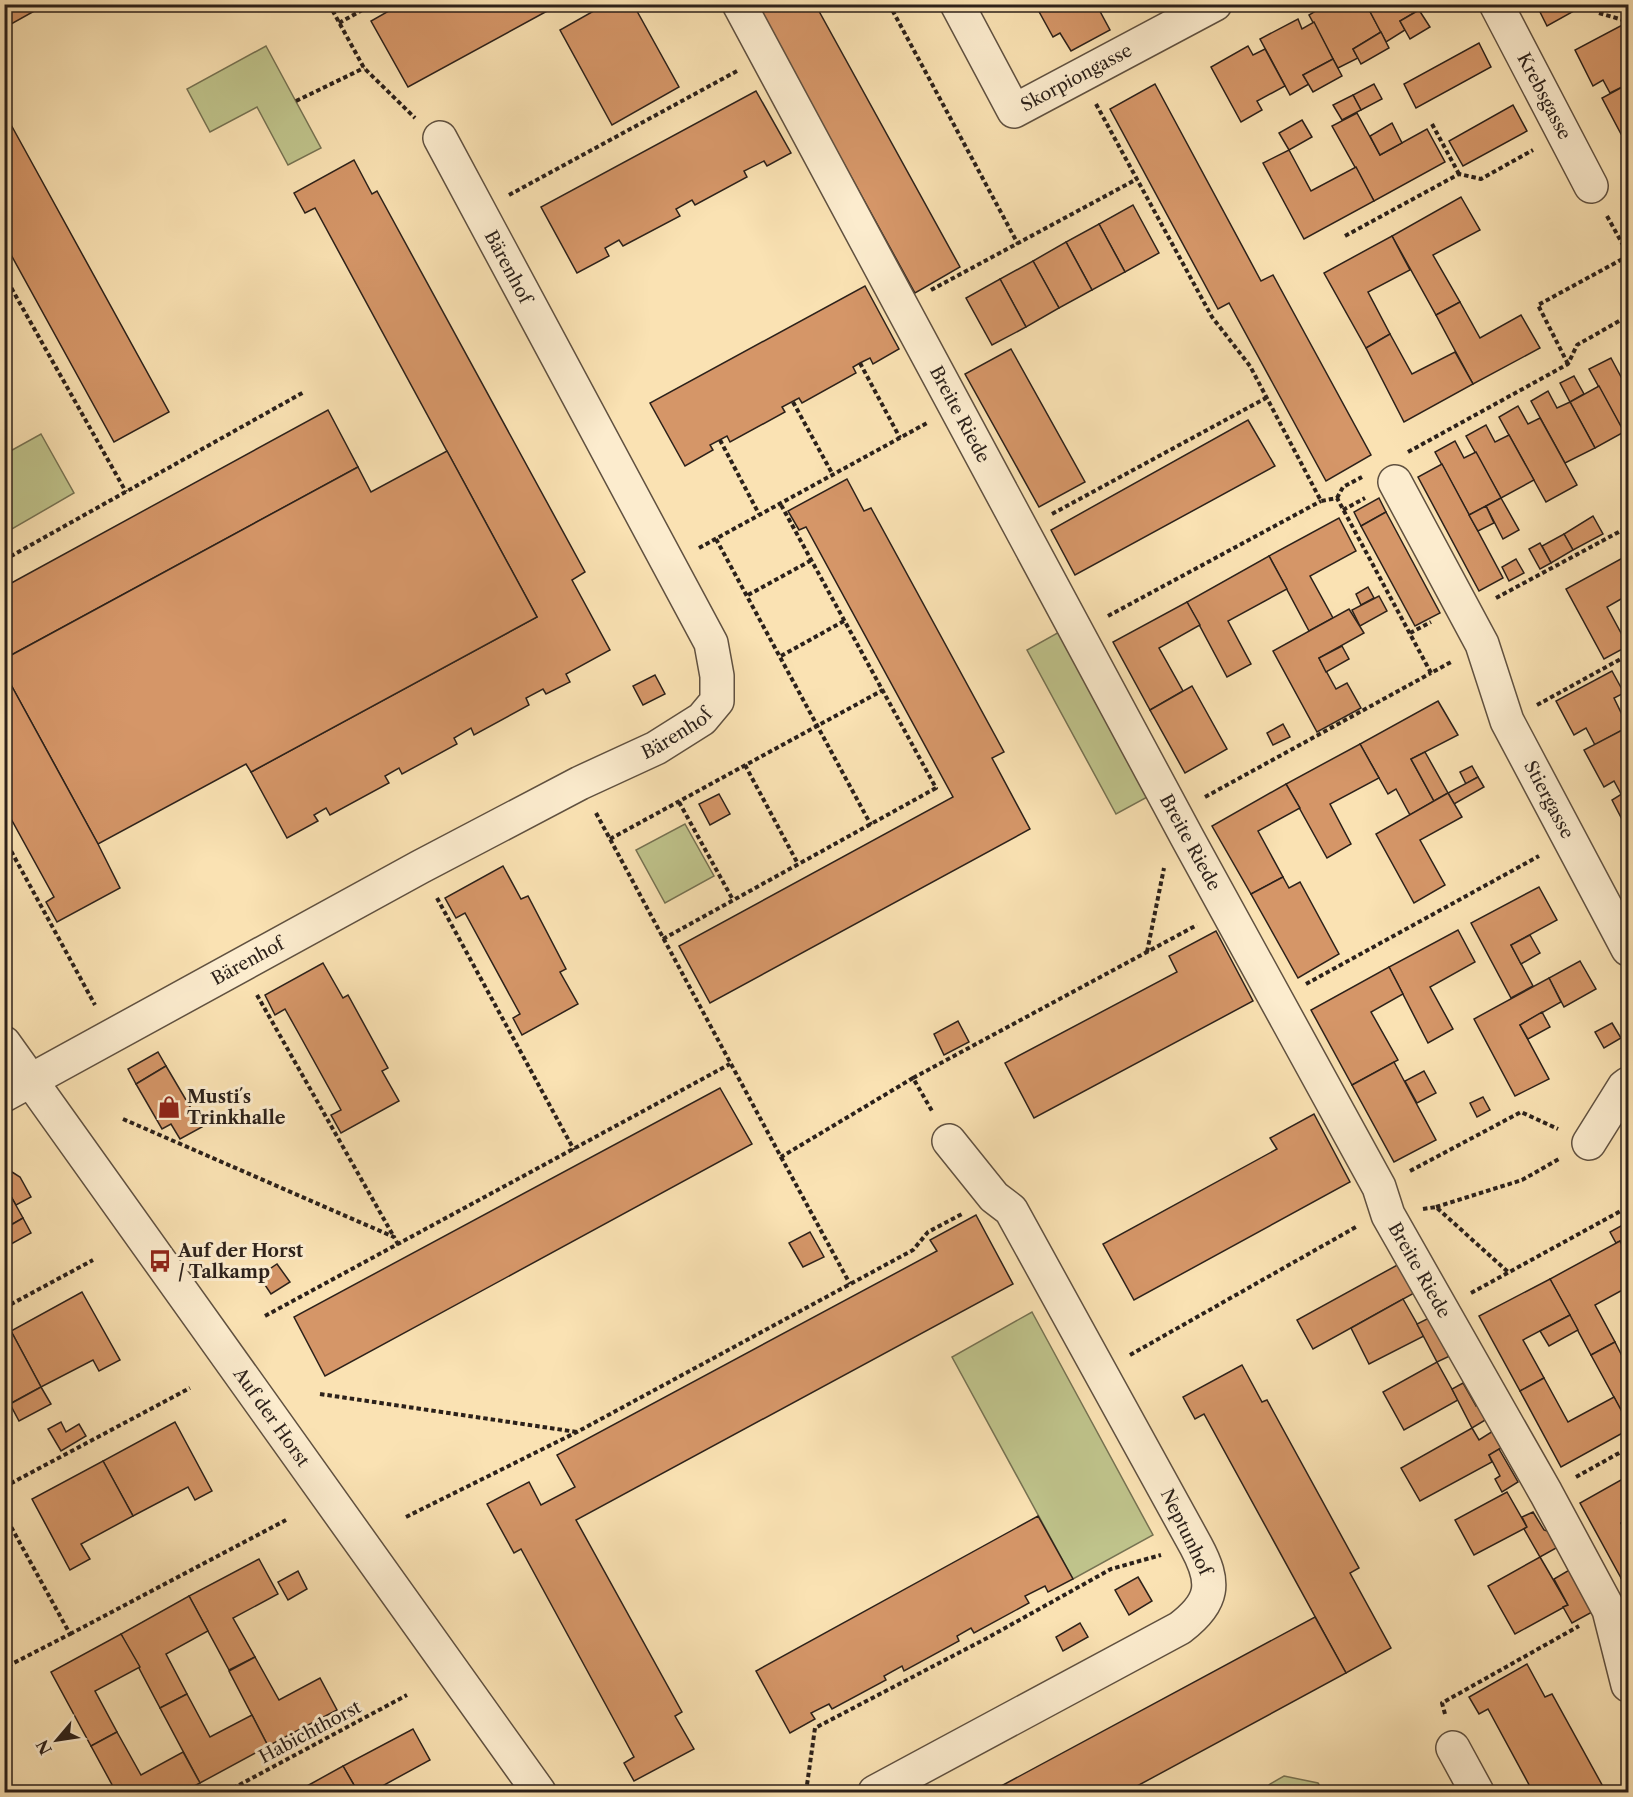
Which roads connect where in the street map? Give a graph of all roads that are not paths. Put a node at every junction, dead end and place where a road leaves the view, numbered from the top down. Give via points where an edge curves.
1 (739, 4) edge
2 (957, 4) edge
3 (1215, 4) edge
4 (1496, 4) edge
5 (440, 138) road end
6 (1591, 186) road end
7 (1399, 468) road end
8 (1629, 949) edge
9 (4, 1043) edge
10 (1629, 1084) edge
11 (18, 1088) edge
12 (949, 1141) road end
13 (1589, 1143) road end
14 (1629, 1685) edge
15 (1453, 1748) road end
16 (539, 1792) edge
17 (876, 1792) edge
18 (1477, 1792) edge

1 - 14 street, Breite Riede via 1384,1201 1609,1610
2 - 3 street, Skorpiongasse via 1014,111
4 - 6 street, Krebsgasse
5 - 11 street, Bärenhof via 711,643 717,701 702,719 656,748 420,867
7 - 8 street, Stiergasse via 1482,644 1507,721
9 - 11 street, Auf der Horst
10 - 13 street
11 - 16 street, Auf der Horst
12 - 17 street, Neptunhof via 994,1197 1011,1210 1208,1567 1210,1582 1199,1614 1180,1628
15 - 18 street

